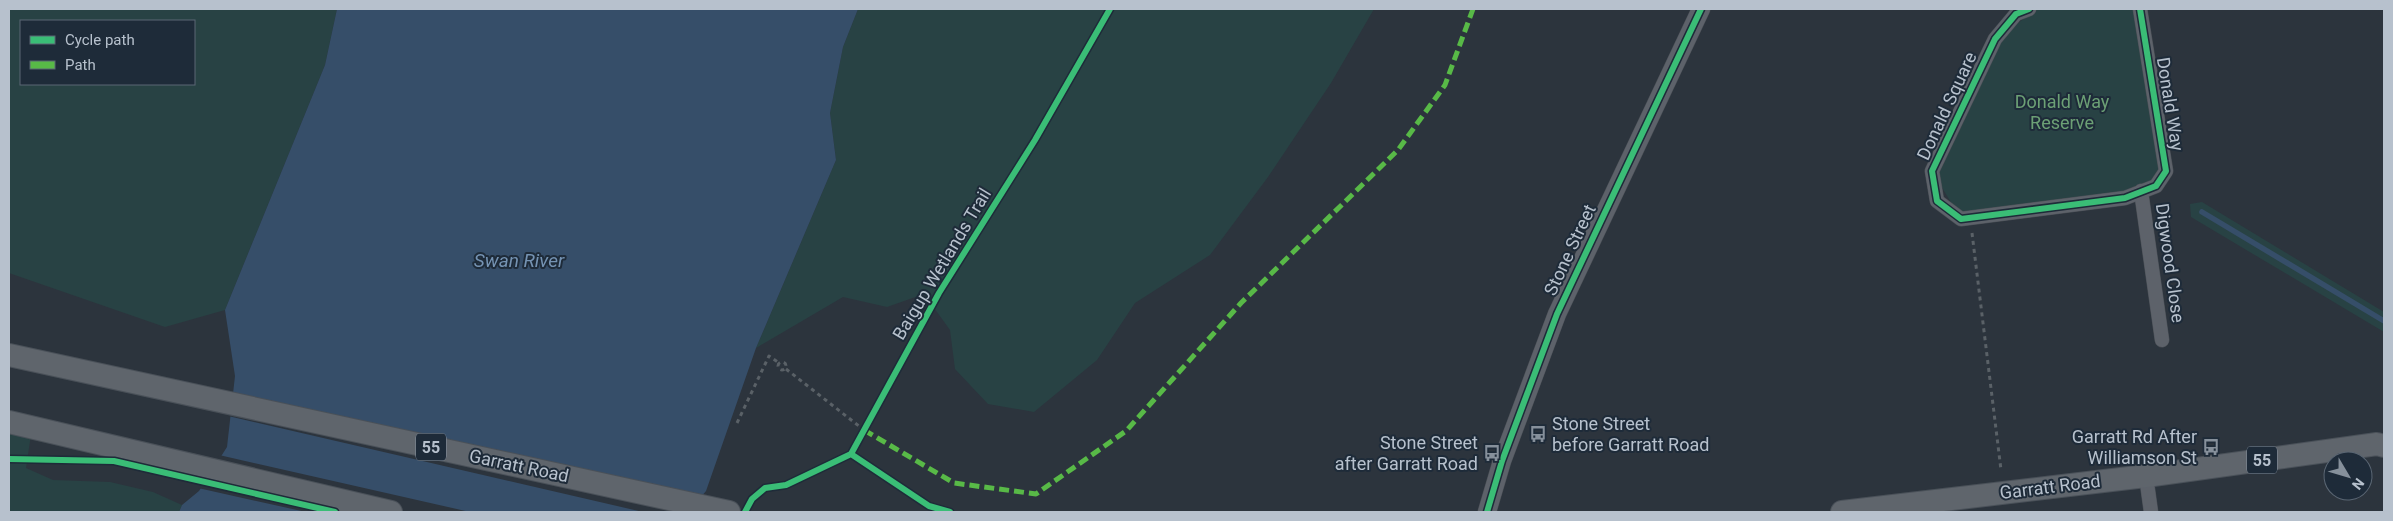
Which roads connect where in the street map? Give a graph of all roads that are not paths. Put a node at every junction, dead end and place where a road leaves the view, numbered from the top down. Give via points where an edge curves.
1 (1701, 9) edge
2 (2029, 9) edge
3 (2140, 9) edge
4 (2142, 191) junction
5 (2162, 340) dead end
6 (9, 354) edge
7 (9, 422) edge
8 (2382, 443) edge
9 (2146, 476) junction
10 (392, 512) edge
11 (729, 512) edge
12 (1487, 512) edge
13 (1842, 512) edge
14 (2151, 512) edge

1 - 12 street, Stone Street via 1557,314 1502,461
2 - 4 street, Donald Square via 2016,14 1995,39 1932,171 1937,201 1961,219 2125,198
3 - 4 street, Donald Way via 2166,171 2156,186
4 - 5 street, Digwood Close
6 - 11 main road, Garratt Road / 55
7 - 10 main road
8 - 9 main road, Garratt Road / 55
9 - 13 main road, Garratt Road / 55
9 - 14 street

